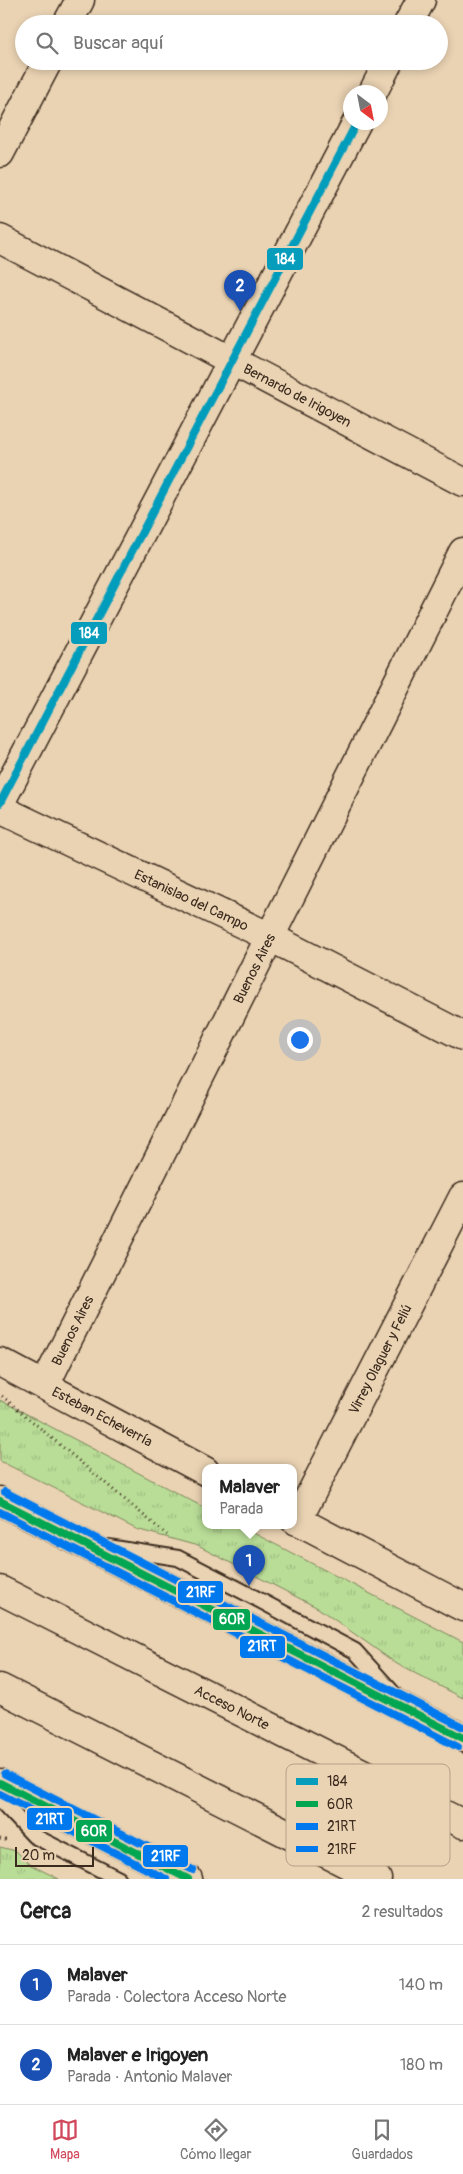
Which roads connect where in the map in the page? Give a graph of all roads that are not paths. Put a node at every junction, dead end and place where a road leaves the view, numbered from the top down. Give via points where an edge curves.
1 (80, 0) edge
2 (421, 0) edge
3 (72, 15) edge
4 (413, 15) edge
5 (43, 70) edge
6 (384, 70) edge
7 (376, 85) edge
8 (353, 130) edge
9 (0, 154) edge
10 (0, 239) edge
11 (233, 361) junction
12 (463, 482) edge
13 (463, 552) edge
14 (0, 804) edge
15 (0, 809) edge
16 (270, 937) junction
17 (463, 1036) edge
18 (463, 1197) edge
19 (0, 1362) edge
20 (45, 1385) junction
21 (202, 1469) edge
22 (0, 1501) edge
23 (297, 1515) edge
24 (297, 1520) edge
25 (0, 1590) edge
26 (463, 1608) edge
27 (0, 1688) edge
28 (463, 1738) edge
29 (344, 1764) edge
30 (0, 1783) edge
31 (0, 1800) edge
32 (450, 1817) edge
33 (463, 1824) edge
34 (286, 1833) edge
35 (351, 1866) edge
36 (119, 1879) edge
37 (188, 1879) edge
38 (377, 1879) edge

1 - 3 main road
2 - 4 main road
5 - 9 main road
6 - 7 main road
8 - 11 main road
10 - 11 main road, Bernardo de Irigoyen
11 - 12 main road, Bernardo de Irigoyen
11 - 14 main road
13 - 16 main road, Buenos Aires
15 - 16 main road, Estanislao del Campo
16 - 17 main road, Estanislao del Campo
16 - 20 main road, Buenos Aires
18 - 23 main road, Virrey Olaguer y Feliú
19 - 20 main road, Esteban Echeverría
20 - 21 main road, Esteban Echeverría
22 - 28 main road
24 - 26 main road
25 - 29 main road, Acceso Norte
27 - 34 main road
30 - 37 main road
31 - 36 lane via 34,1836
32 - 33 main road, Acceso Norte
35 - 38 main road

